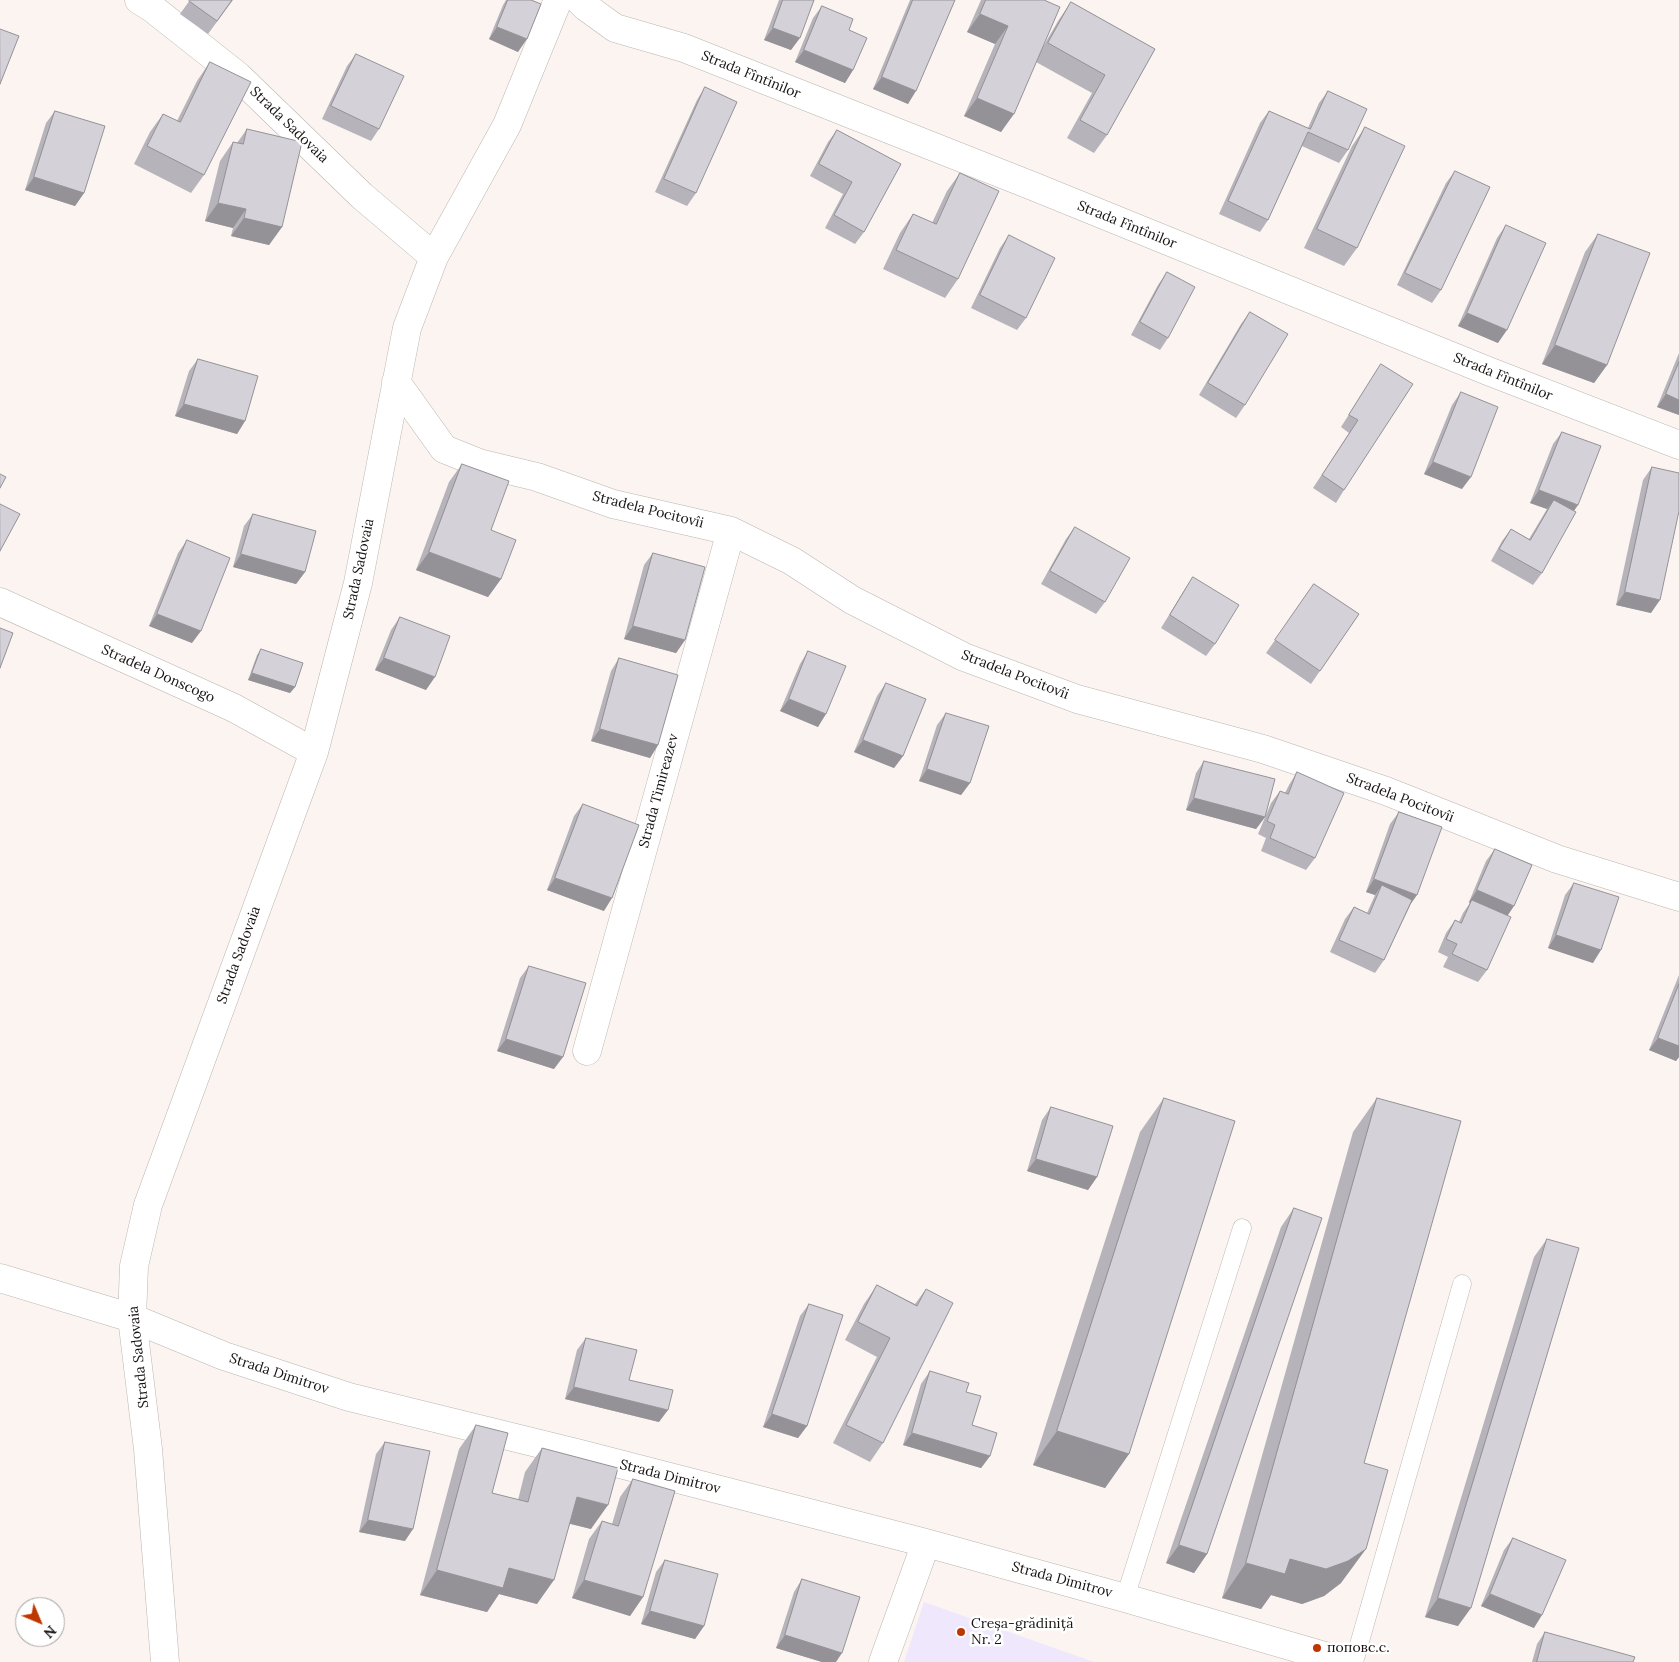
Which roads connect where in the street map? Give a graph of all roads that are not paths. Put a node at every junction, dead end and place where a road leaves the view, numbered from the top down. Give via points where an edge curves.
1 (139, 0) edge
2 (558, 0) edge
3 (580, 0) edge
4 (434, 257) junction
5 (396, 382) junction
6 (1679, 445) edge
7 (730, 531) junction
8 (0, 602) edge
9 (314, 752) junction
10 (1679, 897) edge
11 (586, 1051) dead end
12 (1242, 1228) dead end
13 (0, 1278) edge
14 (1462, 1284) dead end
15 (132, 1318) junction
16 (926, 1544) junction
17 (1125, 1598) junction
18 (165, 1662) edge
19 (883, 1662) edge
20 (1345, 1662) edge
21 (1354, 1662) edge

1 - 4 street, Strada Sadovaia via 238,76 362,196
2 - 4 street, Strada Sadovaia via 507,124
3 - 6 street, Strada Fîntînilor via 615,28 684,48 1488,372
4 - 5 street, Strada Sadovaia via 407,328
5 - 7 street, Stradela Pocitovîi via 444,449 613,504
5 - 9 street, Strada Sadovaia via 358,583
7 - 10 street, Stradela Pocitovîi via 792,561 852,600 964,657 1076,699 1263,748 1386,791 1557,859
7 - 11 street, Strada Timireazev
8 - 9 street, Stradela Donscogo via 234,708
9 - 15 street, Strada Sadovaia via 148,1205 134,1266
12 - 17 lane
13 - 15 street, Strada Dimitrov
14 - 21 lane
15 - 16 street, Strada Dimitrov via 224,1356 349,1397
15 - 18 street, Strada Sadovaia via 148,1450
16 - 17 street, Strada Dimitrov
16 - 19 street
17 - 20 street, Strada Dimitrov

